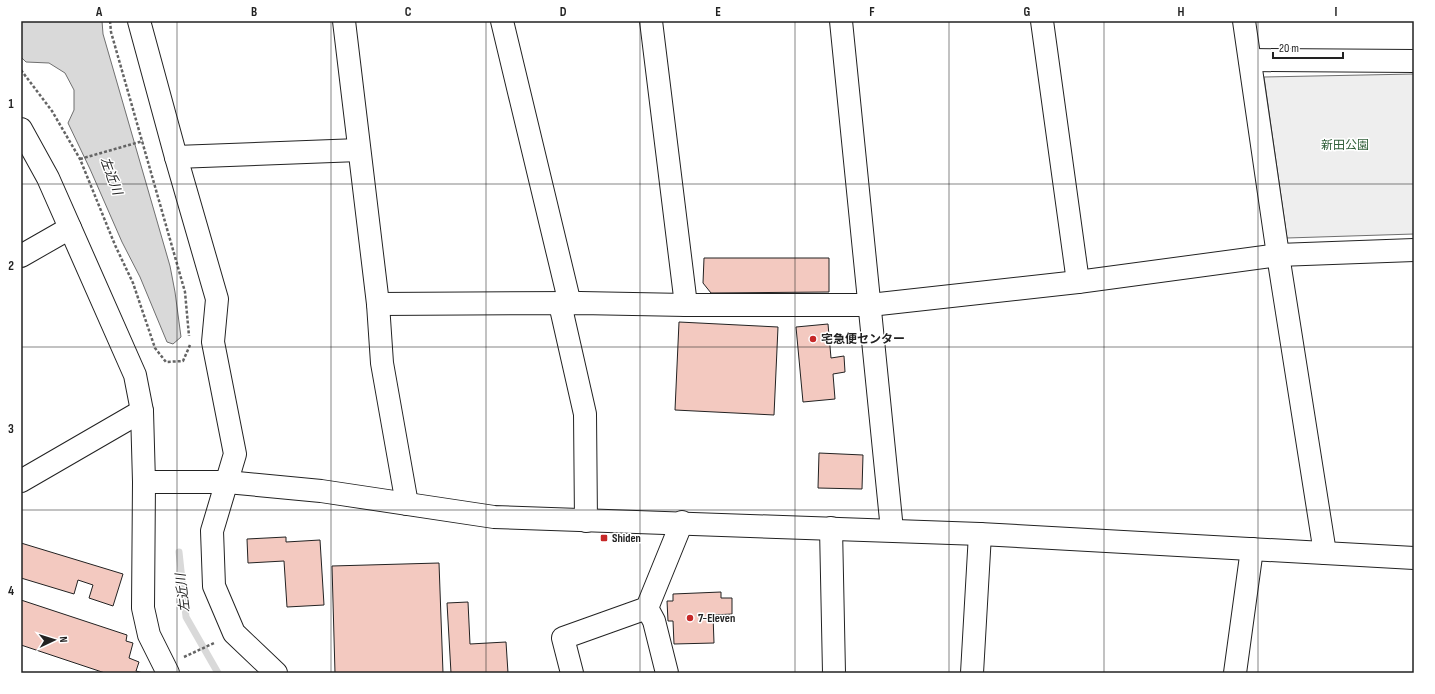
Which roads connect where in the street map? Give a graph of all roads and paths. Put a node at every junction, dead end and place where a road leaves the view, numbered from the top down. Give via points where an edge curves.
1 (110, 21) edge
2 (139, 21) edge
3 (344, 21) edge
4 (502, 21) edge
5 (651, 21) edge
6 (841, 21) edge
7 (1042, 21) edge
8 (1244, 21) edge
9 (1250, 60) junction
10 (1414, 61) edge
11 (21, 70) edge
12 (21, 129) edge
13 (143, 141) junction
14 (359, 150) junction
15 (176, 157) junction
16 (80, 159) junction
17 (70, 228) junction
18 (1414, 250) edge
19 (1278, 255) junction
20 (21, 256) edge
21 (1078, 282) junction
22 (378, 304) junction
23 (565, 304) junction
24 (686, 305) junction
25 (870, 305) junction
26 (189, 337) dead end
27 (190, 344) dead end
28 (142, 411) junction
29 (21, 481) edge
30 (144, 482) junction
31 (227, 482) junction
32 (407, 504) junction
33 (586, 521) junction
34 (682, 522) junction
35 (831, 528) junction
36 (892, 530) junction
37 (980, 534) junction
38 (1252, 549) junction
39 (1325, 553) junction
40 (1414, 558) edge
41 (647, 608) junction
42 (234, 633) junction
43 (166, 670) edge
44 (276, 673) edge
45 (572, 673) edge
46 (667, 673) edge
47 (834, 673) edge
48 (972, 673) edge
49 (1235, 673) edge

1 - 13 path
2 - 15 street
3 - 14 street
4 - 23 street
5 - 24 street
6 - 25 street
7 - 21 street
8 - 9 street
9 - 10 street
9 - 19 street
11 - 16 path via 52,111
12 - 17 street via 48,178
13 - 16 path
13 - 26 path via 185,292
14 - 15 street
14 - 22 street
15 - 31 street via 217,299 213,342 235,454
16 - 27 path via 133,283 155,348 166,362 183,361
17 - 20 street
17 - 28 street via 135,375
18 - 19 street
19 - 21 street
19 - 39 street
21 - 25 street
22 - 23 street
22 - 32 street via 382,363
23 - 24 street
23 - 33 street via 585,414
24 - 25 street
25 - 36 street
28 - 29 street
28 - 30 street
30 - 31 street
30 - 43 street via 144,608 149,635
31 - 32 street via 321,491
31 - 42 street via 212,531 214,586
32 - 33 street via 494,516
33 - 34 street
34 - 35 street
34 - 41 street
35 - 36 street
35 - 47 street
36 - 37 street
37 - 38 street
37 - 48 street
38 - 39 street
38 - 49 street
39 - 40 street
41 - 45 street via 563,638
41 - 46 street via 654,621
42 - 43 path
42 - 44 street

